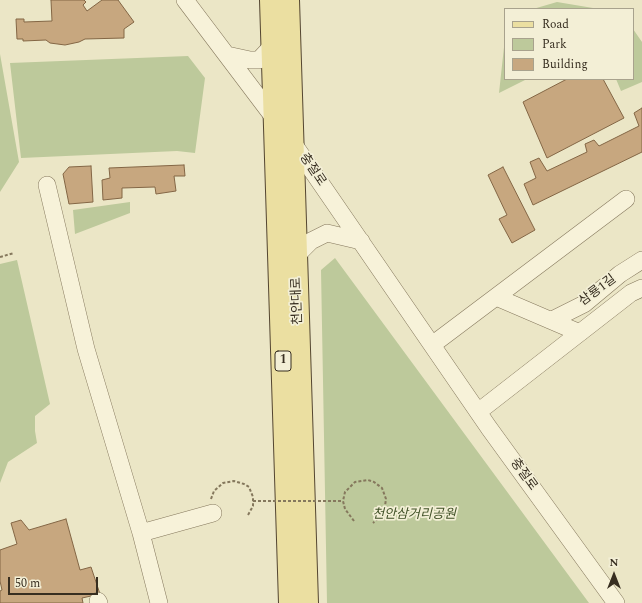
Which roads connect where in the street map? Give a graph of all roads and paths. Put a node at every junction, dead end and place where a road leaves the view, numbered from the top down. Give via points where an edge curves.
1 (185, 0) edge
2 (271, 0) edge
3 (288, 0) edge
4 (273, 45) junction
5 (227, 55) junction
6 (275, 120) junction
7 (293, 143) junction
8 (47, 185) dead end
9 (626, 199) dead end
10 (361, 241) junction
11 (14, 253) dead end
12 (297, 256) junction
13 (0, 257) edge
14 (642, 260) edge
15 (642, 288) edge
16 (496, 297) junction
17 (552, 320) junction
18 (580, 333) junction
19 (432, 345) junction
20 (478, 412) junction
21 (253, 501) junction
22 (343, 501) junction
23 (213, 513) joint
24 (248, 515) dead end
25 (354, 521) dead end
26 (373, 523) dead end
27 (141, 533) junction
28 (159, 603) edge
29 (290, 603) edge
30 (307, 603) edge
31 (616, 603) edge

1 - 5 street, 충절로
2 - 4 main road, 천안대로 / 1
3 - 7 main road, 천안대로 / 1
4 - 5 street via 258,60
4 - 6 main road, 천안대로 / 1
5 - 6 street, 충절로
6 - 7 street, 충절로
6 - 29 main road, 천안대로 / 1
7 - 10 street, 충절로
7 - 12 main road, 천안대로 / 1
8 - 27 street via 86,349
9 - 16 street
10 - 12 street via 327,233 311,241
10 - 19 street, 충절로
11 - 13 path
12 - 30 main road, 천안대로 / 1
14 - 17 street, 삼룡1길 via 620,274 584,304
15 - 18 street via 631,293
16 - 17 street
16 - 19 street
17 - 18 street
18 - 20 street
19 - 20 street, 충절로
20 - 31 street, 충절로
21 - 22 path, bridge
21 - 23 path via 252,492 244,484 234,481 223,483 212,496
21 - 24 path
22 - 25 path via 345,509
22 - 26 path via 345,492 355,482 368,480 379,485 384,492 386,507 381,517
23 - 27 street
27 - 28 street

